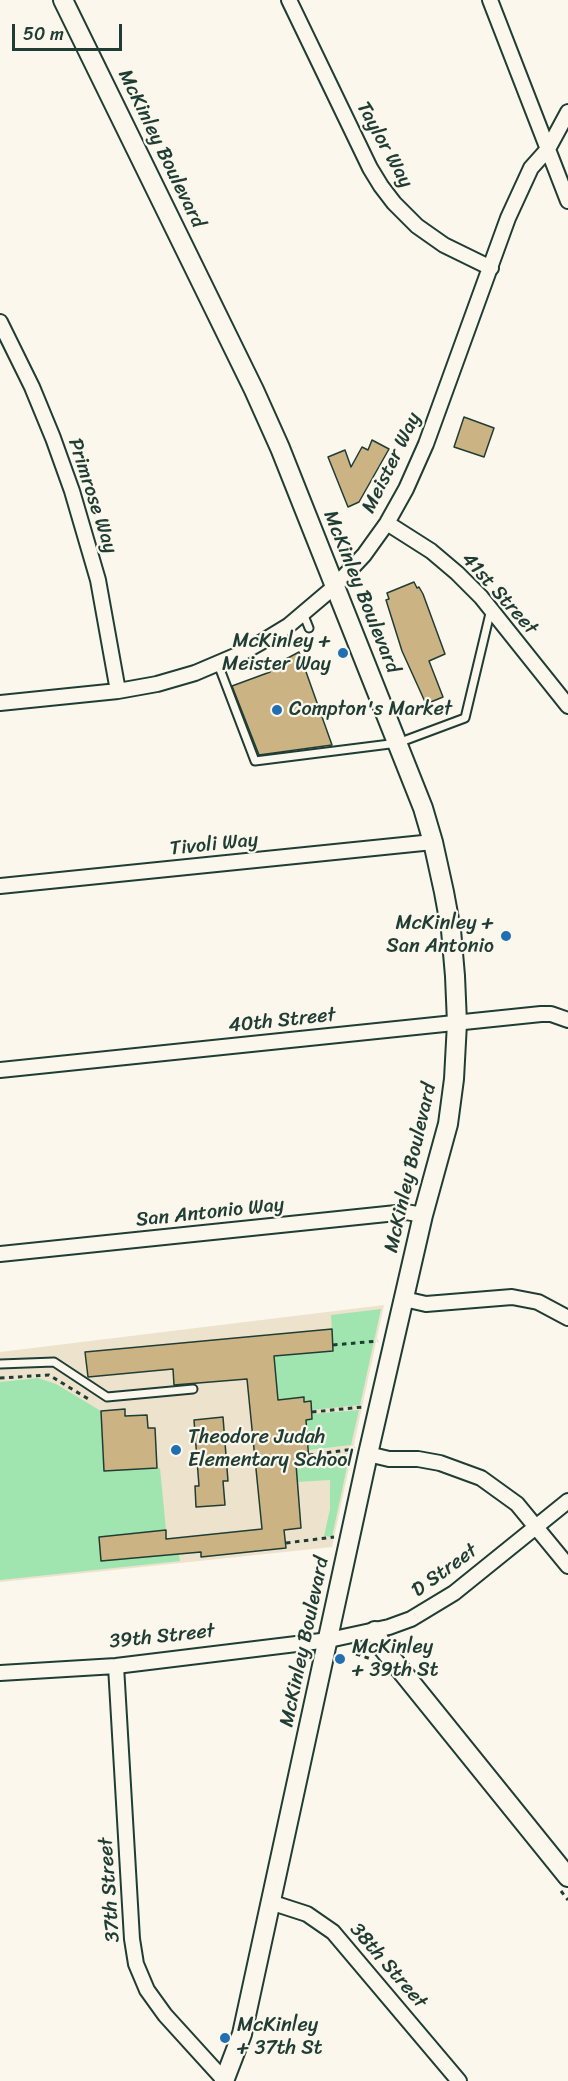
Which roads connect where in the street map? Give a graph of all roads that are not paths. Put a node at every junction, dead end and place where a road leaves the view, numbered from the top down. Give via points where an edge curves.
1 (63, 0) edge
2 (289, 0) edge
3 (490, 0) edge
4 (568, 112) edge
5 (548, 149) junction
6 (568, 201) edge
7 (490, 268) junction
8 (0, 322) edge
9 (387, 523) junction
10 (334, 587) junction
11 (491, 609) junction
12 (303, 613) junction
13 (309, 628) dead end
14 (218, 664) junction
15 (118, 691) junction
16 (0, 703) edge
17 (568, 706) edge
18 (398, 743) junction
19 (433, 842) junction
20 (0, 886) edge
21 (568, 1020) edge
22 (457, 1023) junction
23 (0, 1070) edge
24 (423, 1215) junction
25 (0, 1254) edge
26 (404, 1299) junction
27 (568, 1318) edge
28 (0, 1364) edge
29 (193, 1389) dead end
30 (361, 1451) junction
31 (568, 1501) edge
32 (536, 1526) junction
33 (568, 1566) edge
34 (375, 1631) junction
35 (328, 1640) junction
36 (116, 1666) junction
37 (0, 1673) edge
38 (568, 1877) edge
39 (270, 1902) junction
40 (225, 2081) edge
41 (459, 2081) edge

1 - 10 street, McKinley Boulevard via 254,390
2 - 7 street, Taylor Way via 381,186 417,226 444,245
3 - 5 street
4 - 5 street, Meister Way
5 - 6 street
5 - 7 street, Meister Way via 531,168
7 - 9 street, Meister Way via 426,444
8 - 15 street, Primrose Way via 32,387 72,491 98,580
9 - 10 street, Meister Way
9 - 11 street, 41st Street via 431,551
10 - 12 street, Meister Way
10 - 18 street, McKinley Boulevard
11 - 17 street, 41st Street
11 - 18 lane via 465,718
12 - 13 lane
12 - 14 street, Meister Way via 266,640
14 - 15 street, Meister Way via 157,684
14 - 18 lane via 255,761
15 - 16 street, Meister Way
18 - 19 street, McKinley Boulevard
19 - 20 street, Tivoli Way
19 - 22 street, McKinley Boulevard via 451,930
21 - 22 street, 40th Street via 541,1014
22 - 23 street, 40th Street
22 - 24 street, McKinley Boulevard via 448,1124
24 - 25 street, San Antonio Way via 395,1214
24 - 26 street, McKinley Boulevard
26 - 27 street via 426,1304 512,1297 538,1302
26 - 30 street, McKinley Boulevard
28 - 29 lane via 54,1362 107,1397
30 - 32 street via 461,1469 500,1490
30 - 35 street, McKinley Boulevard
31 - 32 street, D Street
32 - 33 street
32 - 34 street, D Street via 433,1607
34 - 35 street, D Street
34 - 38 street via 383,1648
35 - 36 street, 39th Street
35 - 39 street, McKinley Boulevard
36 - 37 street, 39th Street
36 - 40 street, 37th Street via 136,1964 147,1990 165,2015
39 - 40 street, McKinley Boulevard via 242,2034
39 - 41 street, 38th Street via 308,1914 333,1932

